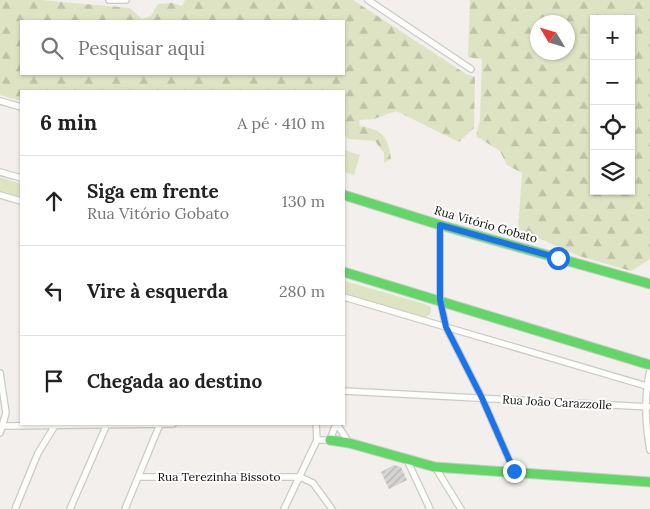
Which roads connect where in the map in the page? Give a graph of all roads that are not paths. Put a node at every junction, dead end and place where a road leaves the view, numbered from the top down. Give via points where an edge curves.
1 (109, 0) edge
2 (126, 0) edge
3 (368, 0) edge
4 (471, 69) dead end
5 (0, 101) edge
6 (20, 106) edge
7 (0, 172) edge
8 (20, 178) edge
9 (0, 195) edge
10 (345, 195) edge
11 (20, 201) edge
12 (440, 225) junction
13 (345, 272) edge
14 (650, 284) edge
15 (345, 298) edge
16 (440, 300) junction
17 (446, 327) junction
18 (650, 365) edge
19 (650, 370) edge
20 (0, 372) edge
21 (648, 387) edge
22 (345, 391) edge
23 (482, 398) junction
24 (2, 399) edge
25 (648, 407) edge
26 (30, 425) edge
27 (55, 425) edge
28 (107, 425) edge
29 (160, 425) edge
30 (316, 425) edge
31 (336, 425) edge
32 (337, 425) edge
33 (3, 426) junction
34 (0, 433) edge
35 (318, 440) junction
36 (330, 440) junction
37 (349, 443) junction
38 (650, 450) edge
39 (407, 460) junction
40 (435, 467) junction
41 (514, 471) junction
42 (139, 477) junction
43 (300, 477) junction
44 (650, 482) edge
45 (15, 509) edge
46 (70, 509) edge
47 (125, 509) edge
48 (284, 509) edge
49 (332, 509) edge
50 (430, 509) edge
51 (461, 509) edge

1 - 2 street
3 - 4 street
5 - 6 street
7 - 8 street
9 - 11 street
10 - 12 street, Rua Vitório Gobato
12 - 14 street, Rua Vitório Gobato
12 - 16 street
13 - 16 street
15 - 17 street
16 - 17 street
16 - 18 street
17 - 21 street
17 - 23 street
19 - 21 street
20 - 24 street
21 - 25 street
22 - 23 street, Rua João Carazzolle
23 - 25 street, Rua João Carazzolle
23 - 41 street
24 - 33 street via 6,413
25 - 38 street
26 - 33 street
27 - 45 street via 38,453
28 - 46 street
29 - 42 street
30 - 35 street
31 - 36 street
32 - 37 street
33 - 34 street
35 - 36 street
35 - 43 street
36 - 37 street
37 - 39 street
39 - 40 street
39 - 50 street
40 - 41 street
40 - 51 street
41 - 44 street
42 - 43 street, Rua Terezinha Bissoto
42 - 47 street
43 - 48 street
43 - 49 street via 313,483

